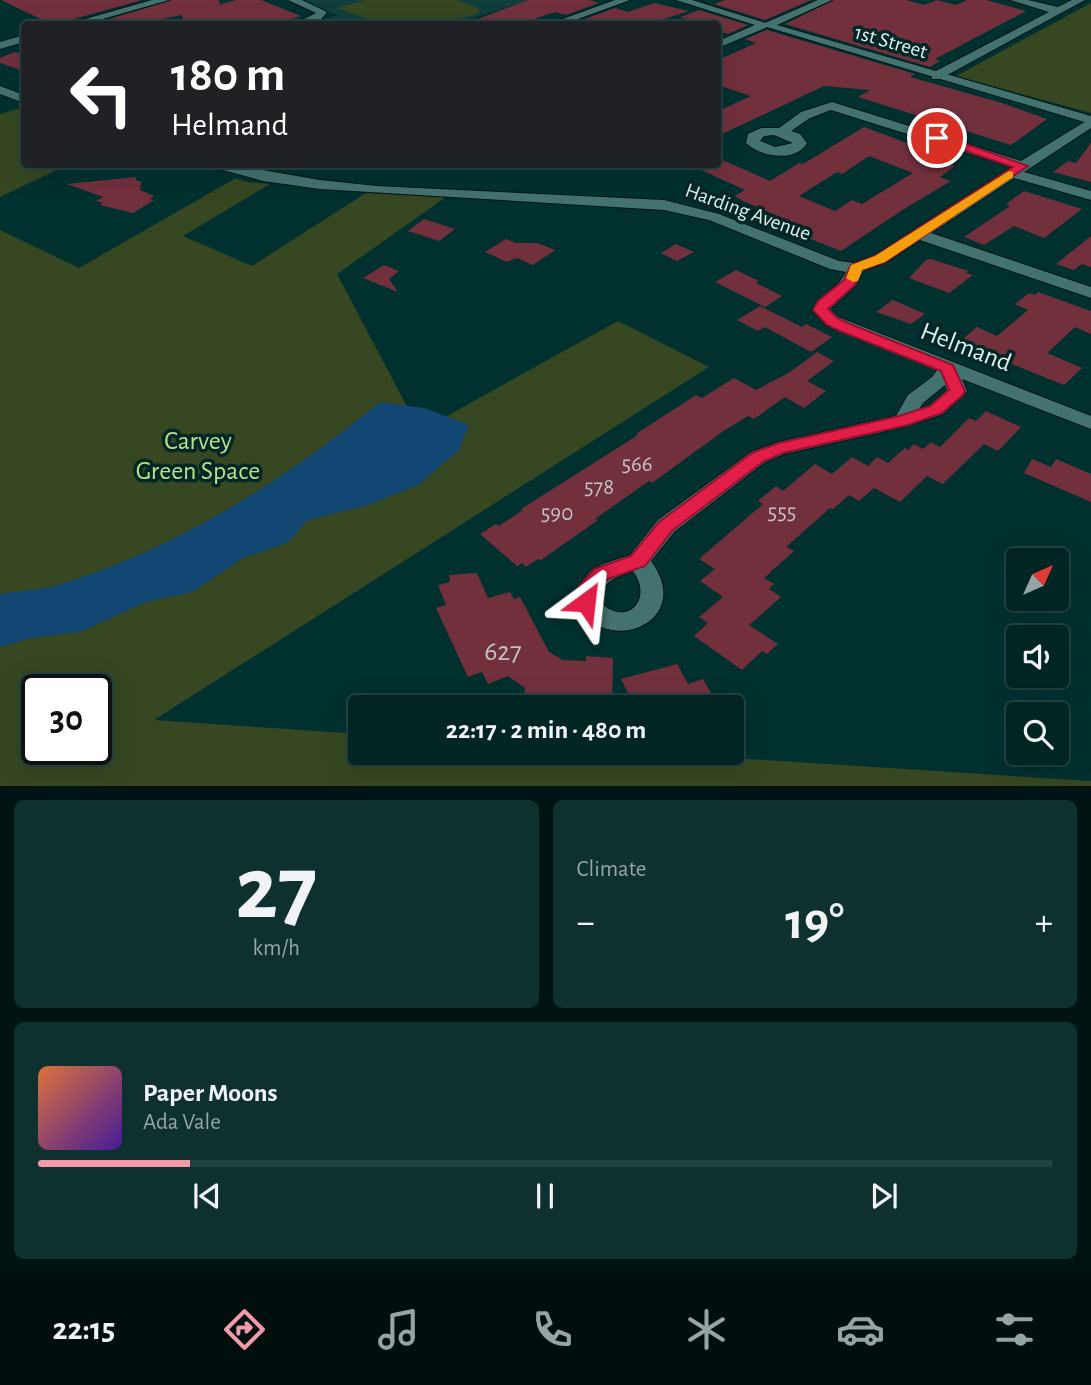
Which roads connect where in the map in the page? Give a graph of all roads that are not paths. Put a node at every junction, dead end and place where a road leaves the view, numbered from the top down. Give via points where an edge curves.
1 (164, 0) edge
2 (293, 0) edge
3 (625, 0) edge
4 (681, 0) edge
5 (827, 0) edge
6 (1016, 0) edge
7 (1080, 0) edge
8 (1059, 11) junction
9 (86, 21) edge
10 (307, 21) edge
11 (564, 21) edge
12 (766, 25) junction
13 (21, 39) edge
14 (721, 44) edge
15 (0, 46) edge
16 (936, 76) junction
17 (0, 90) edge
18 (21, 98) edge
19 (1091, 121) edge
20 (783, 132) dead end
21 (226, 168) edge
22 (1017, 169) junction
23 (1091, 196) edge
24 (919, 234) junction
25 (856, 268) junction
26 (1091, 293) edge
27 (948, 368) junction
28 (1089, 419) edge
29 (638, 561) dead end

1 - 9 street
2 - 10 street via 322,12
3 - 11 street
4 - 12 street, 1st Street
5 - 12 street
6 - 8 street
7 - 8 street
8 - 16 street
12 - 14 street
12 - 16 street, 1st Street
13 - 15 street
16 - 19 street, 1st Street
17 - 18 street
19 - 22 street
20 - 22 street via 790,124 832,106
21 - 25 street, Harding Avenue via 332,185 664,205 714,217 827,263
22 - 23 street
22 - 24 street
24 - 25 street
24 - 26 street
25 - 27 street, Helmand via 850,282 823,304 824,315 845,328
27 - 28 street, Helmand
27 - 29 street via 915,399 903,421 758,457 666,526

